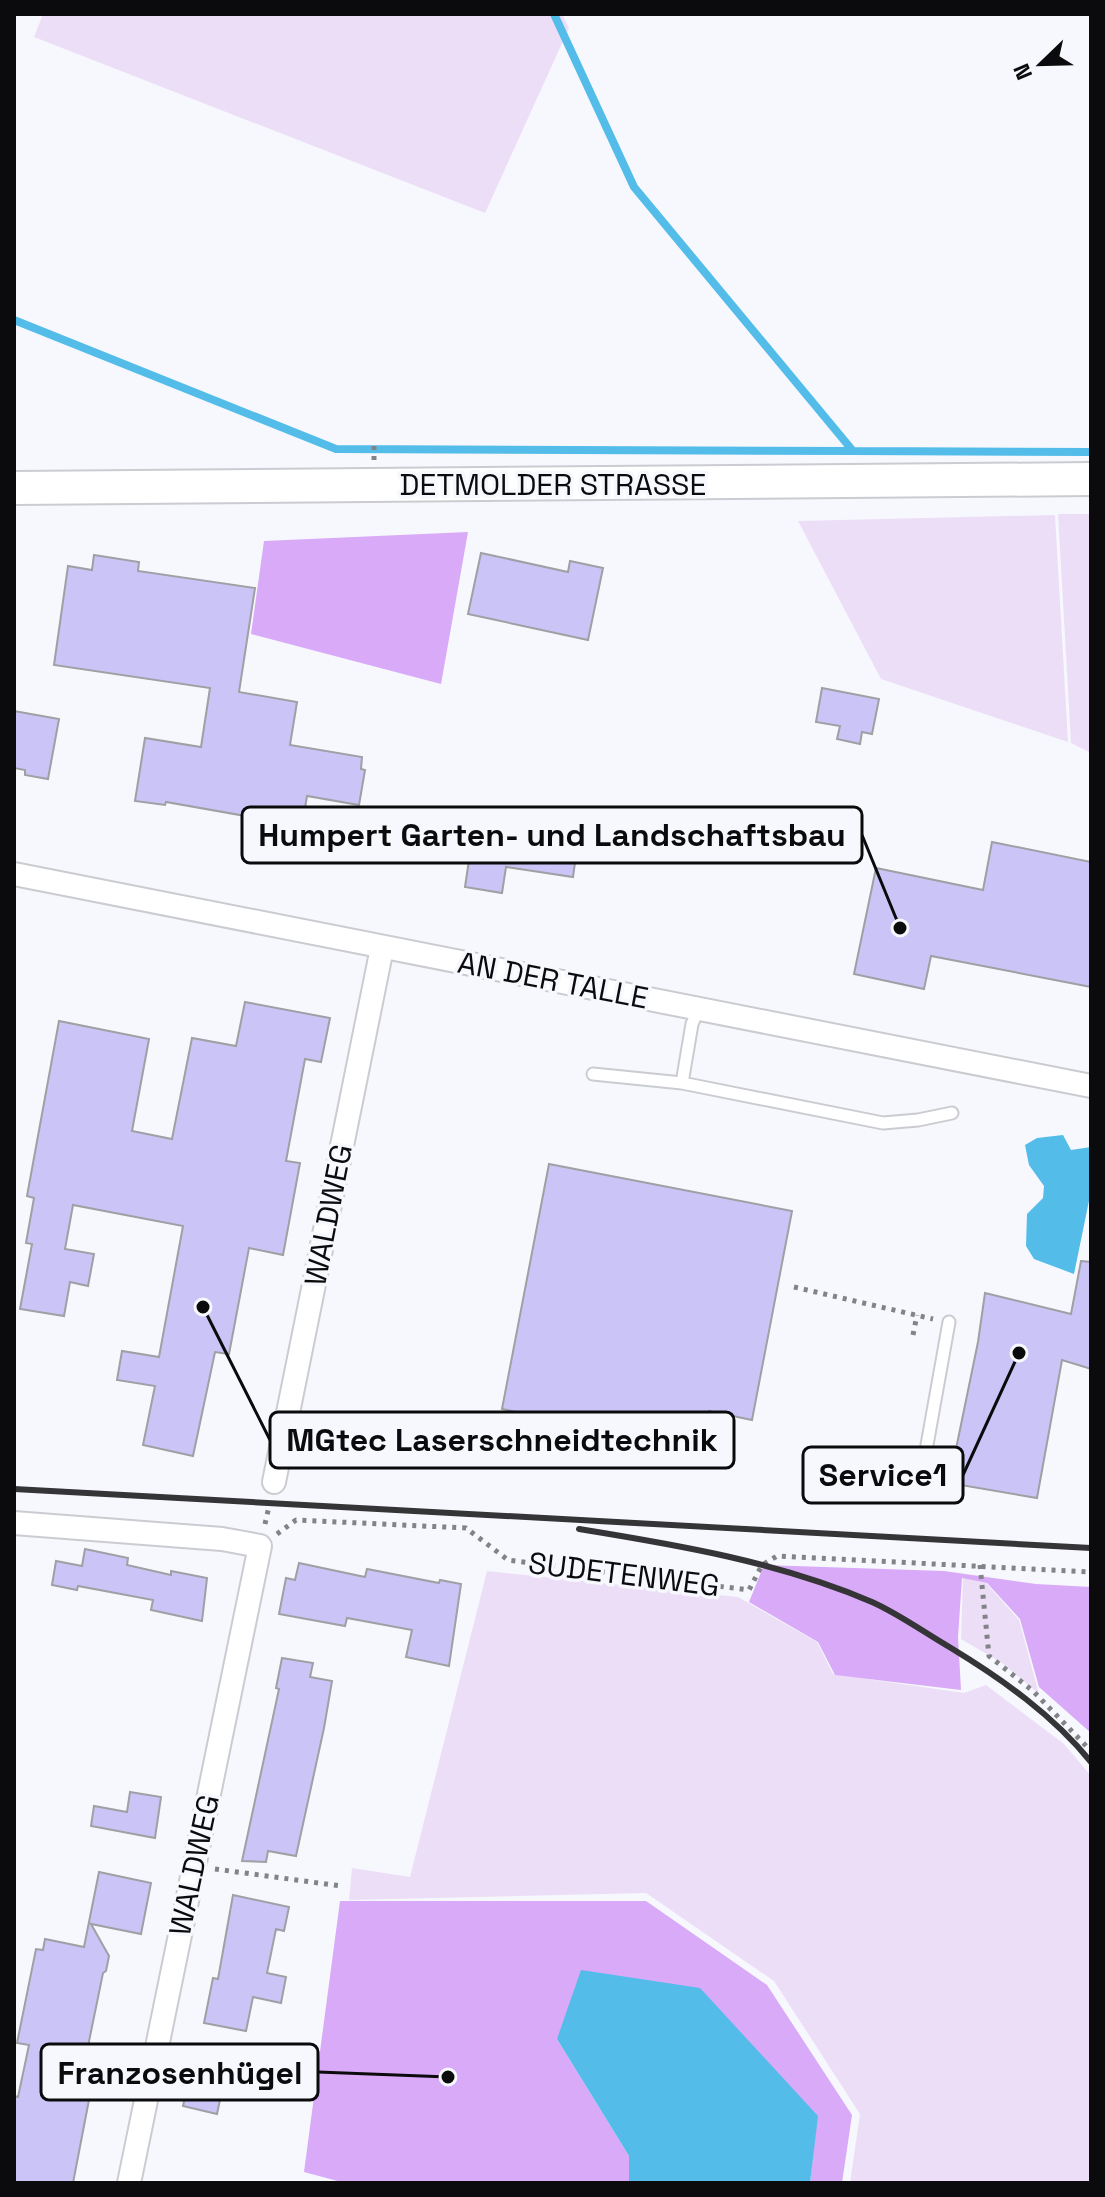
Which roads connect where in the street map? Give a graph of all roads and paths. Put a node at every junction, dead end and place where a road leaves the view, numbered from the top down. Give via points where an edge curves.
1 (1091, 479) edge
2 (14, 488) edge
3 (14, 874) edge
4 (382, 948) junction
5 (699, 1008) junction
6 (593, 1074) dead end
7 (682, 1083) junction
8 (1091, 1086) edge
9 (952, 1113) dead end
10 (794, 1287) dead end
11 (917, 1315) junction
12 (949, 1322) joint
13 (913, 1335) dead end
14 (274, 1482) dead end
15 (920, 1484) dead end
16 (14, 1523) edge
17 (260, 1546) junction
18 (980, 1565) junction
19 (1091, 1572) edge
20 (1091, 1751) edge
21 (219, 1870) dead end
22 (341, 1886) dead end
23 (129, 2183) edge

1 - 2 street, DETMOLDER STRASSE
3 - 4 street, AN DER TALLE
4 - 5 street, AN DER TALLE
4 - 14 street, WALDWEG
5 - 7 lane
5 - 8 street, AN DER TALLE
6 - 7 lane
7 - 9 lane via 883,1123
10 - 11 path
11 - 12 path
11 - 13 path
12 - 15 lane
16 - 17 street
17 - 18 path, SUDETENWEG via 296,1520 466,1528 508,1560 749,1590 762,1565 777,1556
17 - 23 street, WALDWEG
18 - 19 path, SUDETENWEG
18 - 20 path via 989,1656 1033,1691
21 - 22 path

